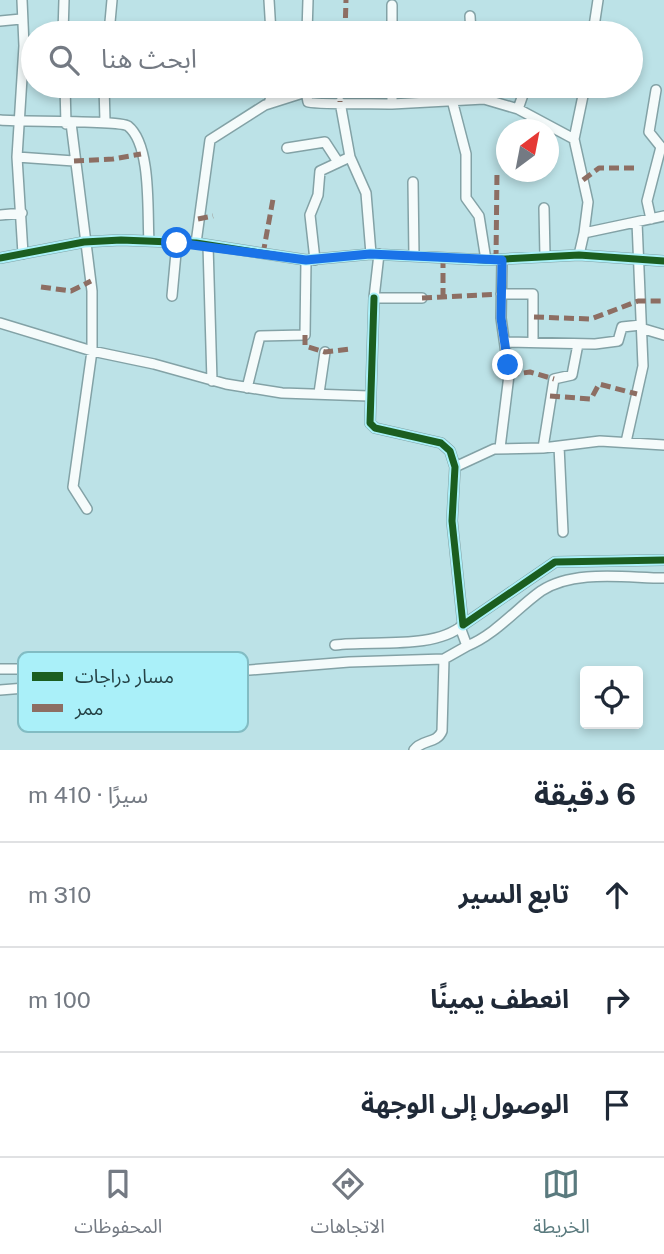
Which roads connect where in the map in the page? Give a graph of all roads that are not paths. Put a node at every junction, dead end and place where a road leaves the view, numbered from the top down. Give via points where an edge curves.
1 (22, 0) edge
2 (64, 0) edge
3 (112, 0) edge
4 (269, 0) edge
5 (308, 0) edge
6 (598, 0) edge
7 (392, 5) dead end
8 (470, 16) dead end
9 (21, 19) joint
10 (0, 21) edge
11 (63, 21) edge
12 (110, 21) edge
13 (270, 21) edge
14 (307, 21) edge
15 (392, 21) edge
16 (470, 21) edge
17 (595, 21) edge
18 (656, 90) dead end
19 (21, 96) edge
20 (66, 98) edge
21 (104, 98) edge
22 (271, 98) edge
23 (282, 98) edge
24 (309, 98) edge
25 (392, 98) edge
26 (475, 98) joint
27 (522, 98) edge
28 (583, 98) edge
29 (452, 100) junction
30 (340, 102) junction
31 (269, 103) junction
32 (392, 104) junction
33 (518, 109) junction
34 (0, 120) edge
35 (105, 121) junction
36 (18, 122) junction
37 (69, 123) junction
38 (574, 139) junction
39 (663, 147) edge
40 (287, 148) dead end
41 (18, 157) junction
42 (350, 157) junction
43 (74, 161) junction
44 (338, 162) junction
45 (414, 182) dead end
46 (544, 208) dead end
47 (22, 213) junction
48 (0, 215) edge
49 (664, 216) edge
50 (651, 219) junction
51 (637, 222) junction
52 (584, 233) junction
53 (149, 241) junction
54 (84, 242) junction
55 (177, 243) junction
56 (196, 243) junction
57 (208, 245) junction
58 (23, 254) junction
59 (374, 254) junction
60 (579, 255) junction
61 (414, 256) junction
62 (545, 256) junction
63 (0, 258) edge
64 (639, 259) junction
65 (311, 260) junction
66 (486, 260) junction
67 (502, 260) junction
68 (664, 261) edge
69 (501, 294) junction
70 (172, 296) dead end
71 (374, 298) junction
72 (422, 298) dead end
73 (0, 323) edge
74 (642, 327) junction
75 (664, 335) edge
76 (505, 342) junction
77 (533, 342) junction
78 (578, 344) junction
79 (92, 351) junction
80 (325, 352) dead end
81 (212, 382) junction
82 (247, 388) junction
83 (319, 393) junction
84 (369, 396) junction
85 (626, 442) junction
86 (664, 445) edge
87 (559, 446) junction
88 (500, 448) junction
89 (543, 448) junction
90 (456, 467) junction
91 (86, 509) dead end
92 (562, 532) dead end
93 (664, 560) edge
94 (664, 578) edge
95 (462, 626) junction
96 (335, 645) dead end
97 (467, 646) junction
98 (444, 659) junction
99 (0, 669) edge
100 (18, 669) edge
101 (248, 670) edge
102 (18, 689) edge
103 (0, 690) edge
104 (414, 750) edge

1 - 9 street
2 - 11 street
3 - 12 street
4 - 13 street
5 - 14 street
6 - 17 street
7 - 15 street
8 - 16 street
9 - 10 street
18 - 39 street via 649,132
19 - 36 street
20 - 37 street
21 - 35 street
22 - 31 street
23 - 31 street
24 - 30 street via 311,104
25 - 32 street
26 - 29 street
26 - 33 street
27 - 33 street
28 - 38 street
29 - 32 street
29 - 66 street via 466,154 466,194 479,216
30 - 32 street
30 - 42 street
31 - 56 street via 210,140
33 - 38 street
34 - 36 street
35 - 37 street
35 - 53 street via 123,123 135,136 146,172
36 - 37 street
36 - 41 street
37 - 43 street
38 - 52 street via 588,202
39 - 50 street via 647,201
40 - 44 street via 325,142
41 - 43 street
41 - 47 street
42 - 44 street
42 - 59 street via 366,193
43 - 54 street
44 - 65 street via 321,169 310,213
45 - 61 street
46 - 62 street
47 - 48 street
47 - 58 street
49 - 50 street
50 - 51 street
51 - 52 street
51 - 64 street
52 - 60 street
53 - 54 street
53 - 55 street
54 - 58 street
54 - 79 street via 91,281
55 - 56 street
55 - 70 street
56 - 57 street
57 - 65 street
57 - 81 street
58 - 63 street
59 - 61 street
59 - 65 street
59 - 71 street
60 - 62 street
60 - 64 street
61 - 66 street
62 - 67 street
64 - 68 street
64 - 74 street
65 - 82 street via 305,335 260,336
66 - 67 street
67 - 69 street
69 - 76 street
69 - 77 street via 533,294
71 - 72 street
71 - 84 street
73 - 79 street
74 - 75 street
74 - 78 street via 622,327 616,342
74 - 85 street via 643,366
76 - 77 street
76 - 88 street via 509,375
77 - 78 street
78 - 89 street via 572,375 554,379
79 - 81 street
79 - 91 street via 73,481
80 - 83 street
81 - 82 street
82 - 83 street
83 - 84 street
84 - 90 street via 373,426 441,443
85 - 86 street
85 - 87 street
87 - 89 street
87 - 92 street
88 - 89 street
88 - 90 street
90 - 95 street via 452,507
93 - 95 street via 555,562
94 - 97 street via 558,583
95 - 96 street via 431,639
95 - 97 street
97 - 98 street
98 - 101 street
98 - 104 street via 442,730 437,739
99 - 100 street
102 - 103 street

